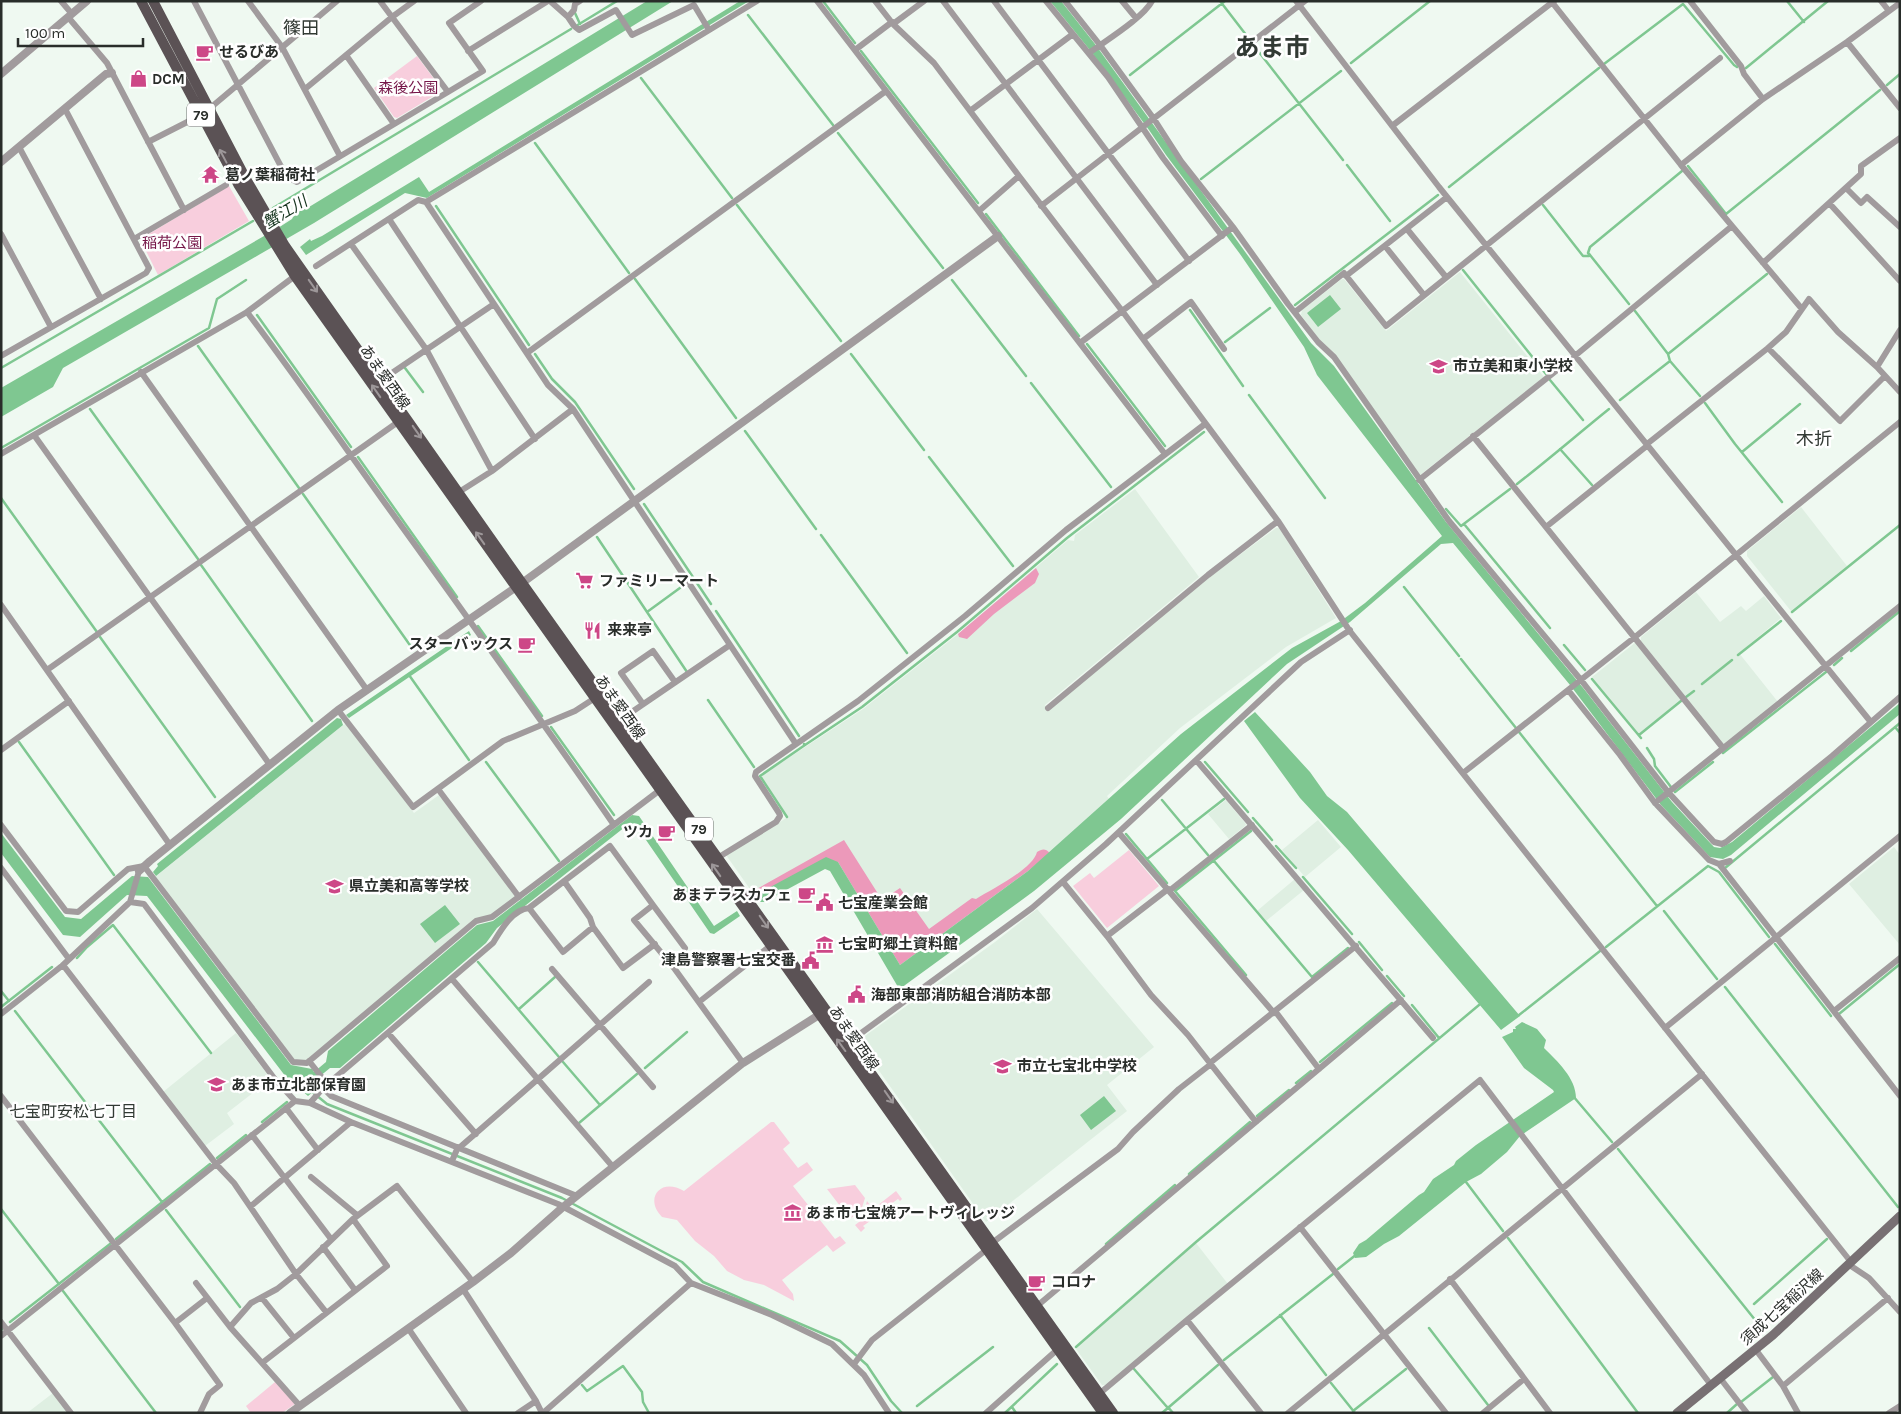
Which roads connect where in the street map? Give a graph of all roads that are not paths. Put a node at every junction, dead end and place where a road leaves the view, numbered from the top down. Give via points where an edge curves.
1 (61, 1) edge
2 (87, 1) edge
3 (141, 1) edge
4 (153, 1) edge
5 (194, 1) edge
6 (248, 1) edge
7 (380, 1) edge
8 (414, 1) edge
9 (480, 1) edge
10 (549, 1) edge
11 (757, 1) edge
12 (816, 1) edge
13 (875, 1) edge
14 (924, 1) edge
15 (943, 1) edge
16 (994, 1) edge
17 (1046, 1) edge
18 (1065, 1) edge
19 (1122, 1) edge
20 (1152, 1) edge
21 (1690, 1) edge
22 (1881, 1) edge
23 (334, 2) edge
24 (576, 2) edge
25 (1553, 2) edge
26 (1300, 3) edge
27 (1900, 3) edge
28 (1889, 11) junction
29 (70, 15) junction
30 (568, 16) junction
31 (392, 18) junction
32 (1136, 18) junction
33 (892, 23) junction
34 (707, 27) junction
35 (1073, 34) junction
36 (1847, 42) junction
37 (1099, 46) junction
38 (282, 47) junction
39 (855, 50) junction
40 (468, 51) junction
41 (1090, 53) junction
42 (346, 55) junction
43 (1720, 58) dead end
44 (1038, 60) junction
45 (112, 73) junction
46 (1, 74) edge
47 (1006, 84) junction
48 (237, 85) junction
49 (305, 89) junction
50 (886, 90) junction
51 (448, 92) junction
52 (1763, 99) junction
53 (1900, 108) edge
54 (65, 109) junction
55 (970, 111) junction
56 (205, 112) junction
57 (1644, 119) junction
58 (1154, 120) junction
59 (394, 124) junction
60 (1392, 126) junction
61 (1144, 127) junction
62 (1900, 138) edge
63 (148, 142) junction
64 (19, 147) junction
65 (1109, 154) junction
66 (340, 156) junction
67 (1, 162) edge
68 (1681, 165) junction
69 (1019, 176) junction
70 (1077, 178) junction
71 (226, 185) dead end
72 (1846, 188) junction
73 (1447, 197) junction
74 (426, 202) junction
75 (1828, 203) junction
76 (1041, 206) junction
77 (184, 210) junction
78 (979, 212) junction
79 (389, 219) junction
80 (1732, 226) junction
81 (1900, 227) edge
82 (1233, 228) junction
83 (1407, 229) junction
84 (1, 234) edge
85 (998, 236) junction
86 (1222, 236) junction
87 (134, 239) junction
88 (351, 244) junction
89 (1486, 244) junction
90 (1385, 246) junction
91 (281, 248) junction
92 (1189, 261) junction
93 (1763, 263) junction
94 (316, 266) dead end
95 (295, 276) junction
96 (1346, 276) junction
97 (1446, 277) junction
98 (1900, 281) edge
99 (1158, 285) junction
100 (1424, 294) junction
101 (100, 299) junction
102 (494, 304) junction
103 (1802, 309) junction
104 (247, 312) junction
105 (1123, 312) junction
106 (1294, 312) junction
107 (460, 326) junction
108 (52, 327) junction
109 (1900, 330) edge
110 (1143, 339) junction
111 (1080, 343) junction
112 (1768, 348) junction
113 (426, 349) junction
114 (1224, 349) dead end
115 (527, 353) junction
116 (1576, 355) junction
117 (1, 356) edge
118 (1876, 367) junction
119 (141, 372) junction
120 (1885, 376) junction
121 (380, 381) junction
122 (1900, 392) edge
123 (573, 409) junction
124 (398, 422) junction
125 (1900, 422) edge
126 (1205, 424) junction
127 (34, 435) junction
128 (1474, 436) junction
129 (535, 439) junction
130 (1648, 444) junction
131 (1, 454) edge
132 (1166, 454) junction
133 (350, 455) junction
134 (492, 472) junction
135 (1419, 480) junction
136 (459, 492) junction
137 (634, 500) junction
138 (1278, 521) junction
139 (250, 526) junction
140 (1546, 527) junction
141 (1737, 554) junction
142 (519, 585) junction
143 (150, 598) junction
144 (1, 606) edge
145 (1900, 606) edge
146 (469, 620) junction
147 (1348, 628) junction
148 (1635, 637) junction
149 (730, 645) junction
150 (1826, 665) junction
151 (47, 670) junction
152 (1580, 680) junction
153 (675, 682) junction
154 (1569, 689) junction
155 (367, 690) junction
156 (595, 698) junction
157 (1900, 698) edge
158 (69, 702) junction
159 (644, 704) junction
160 (1048, 708) dead end
161 (338, 710) junction
162 (620, 720) junction
163 (1870, 721) junction
164 (544, 723) junction
165 (796, 744) junction
166 (1723, 748) junction
167 (1, 750) edge
168 (1196, 760) junction
169 (270, 765) junction
170 (1463, 773) junction
171 (438, 789) junction
172 (660, 790) junction
173 (1667, 793) junction
174 (1656, 802) junction
175 (1, 825) edge
176 (614, 825) junction
177 (1252, 825) junction
178 (1119, 832) junction
179 (1900, 836) edge
180 (170, 845) junction
181 (719, 857) junction
182 (1730, 861) dead end
183 (1719, 864) junction
184 (1, 868) edge
185 (142, 868) junction
186 (564, 881) junction
187 (1063, 882) junction
188 (1168, 890) junction
189 (519, 897) junction
190 (131, 901) junction
191 (653, 905) junction
192 (529, 908) junction
193 (593, 927) junction
194 (1108, 936) junction
195 (1776, 937) junction
196 (655, 944) junction
197 (770, 946) junction
198 (1356, 946) junction
199 (685, 948) dead end
200 (1900, 958) edge
201 (69, 959) junction
202 (63, 964) junction
203 (552, 969) dead end
204 (452, 979) junction
205 (649, 982) dead end
206 (1401, 1000) junction
207 (699, 1002) junction
208 (1834, 1011) junction
209 (822, 1012) junction
210 (1274, 1012) junction
211 (1, 1014) edge
212 (600, 1025) junction
213 (1665, 1028) junction
214 (388, 1034) junction
215 (1432, 1038) dead end
216 (849, 1042) junction
217 (309, 1061) junction
218 (743, 1063) junction
219 (1211, 1063) junction
220 (1319, 1069) junction
221 (1702, 1074) junction
222 (538, 1080) junction
223 (653, 1087) dead end
224 (324, 1088) junction
225 (1899, 1092) edge
226 (1, 1096) edge
227 (295, 1101) junction
228 (311, 1101) junction
229 (286, 1108) junction
230 (351, 1122) junction
231 (1256, 1122) junction
232 (476, 1134) junction
233 (252, 1136) junction
234 (458, 1148) junction
235 (318, 1150) junction
236 (452, 1160) junction
237 (216, 1164) junction
238 (613, 1167) junction
239 (311, 1177) dead end
240 (285, 1178) junction
241 (1562, 1188) junction
242 (574, 1198) junction
243 (251, 1206) junction
244 (563, 1206) junction
245 (1900, 1216) edge
246 (355, 1217) junction
247 (1300, 1227) junction
248 (331, 1239) junction
249 (115, 1245) junction
250 (989, 1246) junction
251 (323, 1247) junction
252 (1850, 1263) junction
253 (296, 1274) junction
254 (1450, 1279) junction
255 (474, 1282) junction
256 (196, 1283) dead end
257 (691, 1283) junction
258 (463, 1289) junction
259 (355, 1290) junction
260 (207, 1298) junction
261 (262, 1298) junction
262 (1888, 1298) junction
263 (1037, 1306) junction
264 (326, 1312) junction
265 (1900, 1312) edge
266 (1187, 1320) junction
267 (1, 1322) edge
268 (175, 1323) junction
269 (230, 1327) junction
270 (408, 1328) junction
271 (8, 1330) junction
272 (1384, 1333) junction
273 (1, 1336) edge
274 (294, 1338) junction
275 (1058, 1349) junction
276 (1756, 1350) junction
277 (856, 1362) junction
278 (262, 1363) junction
279 (1720, 1378) junction
280 (1524, 1379) junction
281 (1711, 1385) junction
282 (1783, 1386) junction
283 (1100, 1394) junction
284 (536, 1401) junction
285 (300, 1406) junction
286 (1900, 1406) edge
287 (71, 1413) edge
288 (200, 1413) edge
289 (290, 1413) edge
290 (466, 1413) edge
291 (518, 1413) edge
292 (542, 1413) edge
293 (889, 1413) edge
294 (986, 1413) edge
295 (1103, 1413) edge
296 (1113, 1413) edge
297 (1261, 1413) edge
298 (1288, 1413) edge
299 (1446, 1413) edge
300 (1483, 1413) edge
301 (1550, 1413) edge
302 (1677, 1413) edge
303 (1747, 1413) edge
304 (1798, 1413) edge
305 (1889, 1413) edge

1 - 29 street
2 - 29 street
3 - 56 main road, あま愛西線 / 79
4 - 56 main road, あま愛西線 / 79
5 - 48 street
6 - 38 street
7 - 31 street
8 - 31 street
9 - 40 street via 449,23
10 - 30 street
10 - 40 street
11 - 34 street
12 - 39 street
13 - 33 street
14 - 33 street
15 - 47 street
16 - 44 street
17 - 35 street
18 - 37 street
19 - 32 street
20 - 32 street via 1149,8
21 - 52 street
22 - 28 street
23 - 38 street
24 - 30 street
25 - 57 street
25 - 60 street
26 - 58 street
26 - 60 street
27 - 28 street
28 - 36 street
29 - 45 street
29 - 46 street
30 - 34 street via 580,30 616,10 632,35 694,5
31 - 42 street
31 - 51 street
32 - 37 street
33 - 39 street
33 - 55 street via 934,63
34 - 74 street
35 - 41 street
35 - 44 street
36 - 52 street
36 - 53 street
37 - 41 street
37 - 58 street
38 - 48 street
38 - 49 street
39 - 50 street
40 - 51 street via 483,71
41 - 61 street
42 - 49 street
42 - 59 street
43 - 57 street
44 - 47 street
44 - 65 street
45 - 54 street via 106,74
45 - 63 street
47 - 55 street
47 - 70 street
48 - 56 street
48 - 66 street via 286,176 297,182
49 - 66 street
50 - 78 street
50 - 115 street
51 - 59 street
52 - 68 street
54 - 64 street
54 - 87 street
55 - 69 street
56 - 63 street
56 - 91 main road, あま愛西線 / 79 via 238,184
57 - 68 street
57 - 89 street
58 - 61 street
58 - 82 street
59 - 66 street
60 - 73 street
61 - 65 street
61 - 86 street
62 - 72 street via 1861,166 1860,174
63 - 77 street
64 - 67 street
64 - 101 street
65 - 70 street
65 - 92 street
68 - 80 street
69 - 76 street
69 - 78 street
70 - 76 street
70 - 99 street
71 - 77 street
72 - 75 street
72 - 81 street via 1861,203 1867,197
73 - 83 street
73 - 89 street
74 - 79 street via 418,200
74 - 102 street
75 - 93 street
75 - 98 street
76 - 105 street
77 - 87 street
78 - 85 street
79 - 88 street
79 - 107 street
80 - 93 street
80 - 116 street
82 - 86 street
82 - 106 street
83 - 90 street
83 - 97 street
84 - 108 street
85 - 111 street
85 - 137 street
86 - 92 street
87 - 101 street via 149,268 146,273
88 - 94 street
88 - 113 street
89 - 97 street
89 - 116 street
90 - 96 street
90 - 100 street
91 - 95 main road, あま愛西線 / 79
91 -> 121 main road, あま愛西線 / 79
92 - 99 street
93 - 103 street
95 - 104 street
124 -> 95 main road, あま愛西線 / 79
96 - 100 street via 1386,326
96 - 106 street via 1344,273
97 - 100 street
99 - 105 street
101 - 108 street
102 - 107 street
102 - 115 street
103 - 112 street via 1786,332
103 - 118 street via 1809,299 1838,332
104 - 119 street
104 - 133 street
105 - 110 street
105 - 111 street
106 - 135 street via 1334,357
107 - 113 street
107 - 129 street
108 - 117 street
109 - 118 street
110 - 114 street via 1191,302
110 - 126 street
111 - 132 street
112 - 120 street via 1840,421
112 - 130 street
113 - 121 street
113 - 134 street
115 - 123 street via 548,385
116 - 128 street
116 - 130 street
118 - 120 street
119 - 127 street
119 - 139 street
120 - 122 street
121 -> 136 main road, あま愛西線 / 79
123 - 129 street
123 - 137 street
124 - 133 street
142 -> 124 main road, あま愛西線 / 79
125 - 141 street
126 - 132 street
126 - 138 street
127 - 131 street
127 - 143 street
128 - 135 street
128 - 140 street
129 - 134 street
130 - 140 street
130 - 141 street
132 - 165 street via 1066,530 858,701
133 - 139 street
133 - 146 street
134 - 136 street
135 - 152 street
136 - 142 main road, あま愛西線 / 79
137 - 142 street
137 - 149 street
138 - 147 street
138 - 160 street
139 - 143 street
139 - 155 street
140 - 148 street
141 - 148 street
141 - 150 street
142 - 146 street
142 - 156 main road, あま愛西線 / 79
142 - 162 main road, あま愛西線 / 79
143 - 151 street
143 - 169 street
144 - 151 street
145 - 150 street
146 - 155 street
146 - 164 street
147 - 168 street via 1301,662
147 - 170 street
148 - 152 street
148 - 166 street
149 - 153 street
149 - 165 street
150 - 163 street
150 - 166 street
151 - 158 street
152 - 154 street
152 - 173 street
153 - 159 street
153 - 159 street via 653,652 621,673
154 - 170 street
154 - 174 street
155 - 161 street
156 - 164 street via 575,711
156 - 172 main road, あま愛西線 / 79
157 - 163 street
158 - 167 street
158 - 180 street
159 - 162 street
161 - 169 street
161 - 171 street via 414,807
162 - 181 main road, あま愛西線 / 79
163 - 173 street via 1832,756 1722,844 1714,842
164 - 171 street via 503,741
164 - 176 street
165 - 181 street via 756,772 755,776 780,812 778,820
166 - 173 street
168 - 177 street
168 - 178 street
169 - 180 street
170 - 213 street
171 - 189 street
172 - 176 street
197 -> 172 main road, あま愛西線 / 79
173 - 174 street
174 - 183 street via 1709,860
175 - 185 street via 66,911 78,912 128,869
176 - 189 street
177 - 188 street
177 - 198 street
178 - 187 street
178 - 188 street
179 - 195 street
180 - 185 street
181 -> 209 main road, あま愛西線 / 79
182 - 183 street
183 - 195 street
184 - 201 street
185 - 190 street
185 - 217 street via 293,1062
186 - 191 street via 610,846
186 - 192 street
186 - 193 street
187 - 194 street
187 - 216 street
188 - 194 street
188 - 210 street
189 - 217 street via 492,917 476,922
190 - 201 street
190 - 227 street via 144,904 274,1078
191 - 196 street via 634,920
191 - 199 street
192 - 193 street via 563,952
192 - 204 street via 524,908 506,923 493,943
193 - 196 street via 623,968
194 - 219 street via 1151,995
195 - 208 street
195 - 213 street
196 - 207 street
197 - 207 street
197 - 209 main road, あま愛西線 / 79
198 - 206 street
198 - 210 street
200 - 208 street
201 - 202 street
202 - 211 street
202 - 237 street
203 - 212 street
204 - 214 street
204 - 222 street
205 - 212 street
206 - 215 street
206 - 220 street
207 - 218 street
208 - 225 street
209 - 216 main road, あま愛西線 / 79
209 - 218 street
250 -> 209 main road, あま愛西線 / 79
210 - 219 street
210 - 220 street
212 - 222 street
212 - 223 street
213 - 221 street
214 - 224 street
214 - 232 street
216 -> 250 main road, あま愛西線 / 79
217 - 224 street via 321,1076
218 - 238 street
219 - 231 street
219 - 250 street via 1179,1089 1118,1149
220 - 231 street
221 - 241 street
221 - 252 street
222 - 232 street
222 - 238 street
224 - 228 street
224 - 234 street via 331,1096
226 - 249 street
227 - 228 street
227 - 229 street
228 - 230 street
229 - 233 street
229 - 235 street
230 - 235 street
230 - 236 street
231 - 263 street
232 - 234 street
233 - 237 street
233 - 240 street
234 - 236 street
234 - 242 street
235 - 240 street
236 - 244 street
237 - 243 street
237 - 249 street
238 - 242 street
239 - 246 street
240 - 243 street
240 - 248 street
241 - 247 street via 1480,1080
241 - 254 street
241 - 281 street
242 - 244 street
243 - 253 street
244 - 255 street
244 - 257 street via 675,1266
245 - 252 main road, 須成七宝稲沢線
246 - 248 street
246 - 255 street via 397,1186
246 - 259 street via 387,1266
247 - 266 street
247 - 272 street
248 - 251 street
249 - 268 street
249 - 271 street
250 - 263 main road, あま愛西線 / 79
250 - 275 main road, あま愛西線 / 79
250 - 277 street via 872,1340
251 - 253 street
251 - 259 street
252 - 262 street
252 - 276 main road, 須成七宝稲沢線
253 - 261 street
253 - 264 street
254 - 272 street
254 - 280 street
255 - 258 street
256 - 260 street
257 - 277 street via 772,1315 832,1344
257 - 292 street
258 - 270 street
258 - 284 street
259 - 264 street
260 - 268 street
260 - 269 street
261 - 269 street via 251,1303
261 - 274 street
262 - 265 street
262 - 282 street
263 - 283 main road, あま愛西線 / 79
264 - 274 street
266 - 283 street
266 - 297 street
267 - 271 street
268 - 288 street via 220,1385 209,1394
269 - 278 street
270 - 285 street
270 - 290 street
271 - 273 street
271 - 287 street
272 - 298 street
272 - 299 street
274 - 278 street
275 - 294 street
275 - 295 main road, あま愛西線 / 79
276 - 279 main road, 須成七宝稲沢線
276 - 282 street
277 - 293 street
278 - 285 street
279 - 281 main road, 須成七宝稲沢線
279 - 303 street
280 - 300 street
280 - 301 street
281 - 302 main road, 須成七宝稲沢線
282 - 304 street
283 - 296 main road, あま愛西線 / 79
284 - 291 street
284 - 292 street
285 - 289 street
286 - 305 street

